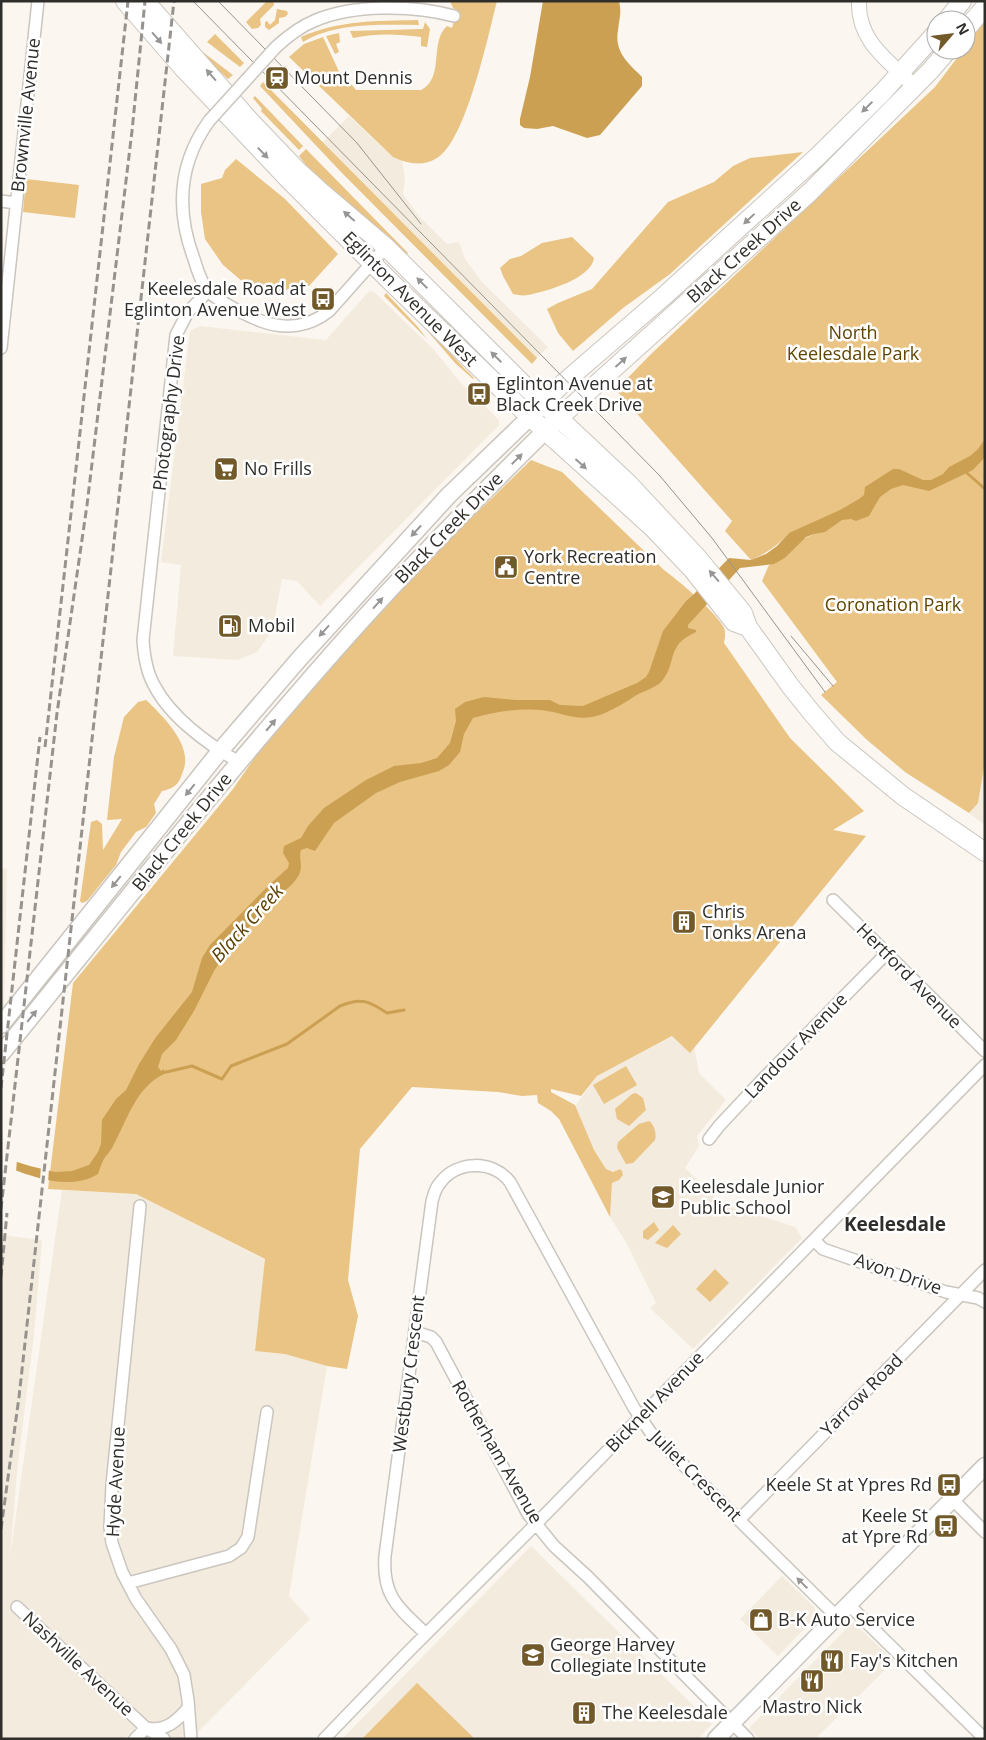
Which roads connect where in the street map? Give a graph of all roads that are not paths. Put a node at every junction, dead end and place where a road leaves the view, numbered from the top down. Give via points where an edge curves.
1 (38, 1) edge
2 (124, 1) edge
3 (145, 1) edge
4 (859, 1) edge
5 (985, 7) edge
6 (454, 16) dead end
7 (976, 17) edge
8 (926, 44) edge
9 (939, 60) edge
10 (901, 72) junction
11 (914, 86) junction
12 (1, 201) edge
13 (16, 203) junction
14 (386, 248) junction
15 (372, 263) junction
16 (208, 291) junction
17 (1, 348) edge
18 (543, 403) junction
19 (530, 417) junction
20 (559, 418) junction
21 (545, 431) junction
22 (695, 564) junction
23 (220, 751) junction
24 (239, 762) junction
25 (985, 852) edge
26 (833, 900) dead end
27 (886, 954) junction
28 (1, 1025) edge
29 (985, 1051) edge
30 (1, 1054) edge
31 (985, 1065) edge
32 (708, 1139) dead end
33 (510, 1182) joint
34 (140, 1206) dead end
35 (814, 1240) junction
36 (985, 1270) edge
37 (962, 1294) junction
38 (985, 1302) edge
39 (415, 1332) junction
40 (266, 1412) dead end
41 (640, 1417) junction
42 (985, 1466) edge
43 (952, 1499) junction
44 (739, 1520) junction
45 (536, 1523) junction
46 (985, 1532) edge
47 (128, 1583) junction
48 (849, 1605) junction
49 (17, 1607) dead end
50 (836, 1617) junction
51 (426, 1634) junction
52 (188, 1708) junction
53 (732, 1722) junction
54 (146, 1728) junction
55 (135, 1739) edge
56 (164, 1739) edge
57 (191, 1739) edge
58 (324, 1739) edge
59 (716, 1739) edge
60 (748, 1739) edge
61 (985, 1739) edge

1 - 13 street, Brownville Avenue
2 -> 15 main road, Eglinton Avenue West via 233,122
14 -> 3 main road, Eglinton Avenue West via 298,171
4 - 10 street via 860,18 867,37
5 - 7 main road
6 - 16 street, bridge via 401,9 331,14 294,31 209,121 192,148 182,197 188,243
8 - 10 main road, Black Creek Drive
9 - 11 main road, Black Creek Drive
10 - 11 street
10 -> 18 main road, Black Creek Drive via 745,223
20 -> 11 main road, Black Creek Drive via 810,192
12 - 13 street
13 - 17 street, Brownville Avenue
14 - 15 street
18 -> 14 main road, Eglinton Avenue West
15 - 16 street via 329,310 307,324 288,327 270,324 239,313
15 - 19 main road, Eglinton Avenue West
16 - 23 street, Photography Drive via 188,312 176,335 143,640 150,677 165,704
18 - 19 main road, Black Creek Drive
18 - 20 main road, Eglinton Avenue West
19 - 21 main road, Eglinton Avenue West
19 -> 23 main road, Black Creek Drive via 450,495 348,603
20 - 21 main road, Black Creek Drive
20 - 22 main road, Eglinton Avenue West via 628,483
21 -> 22 main road, Eglinton Avenue West
24 -> 21 main road, Black Creek Drive via 416,560
22 - 25 main road, Eglinton Avenue West via 726,599 744,612 748,626 837,742 903,796
23 - 24 street, Photography Drive
23 -> 28 main road, Black Creek Drive
30 -> 24 main road, Black Creek Drive
26 - 27 street, Hertford Avenue
27 - 29 street, Hertford Avenue
27 - 32 street, Landour Avenue
31 - 35 street, Bicknell Avenue
33 - 39 street, Westbury Crescent via 494,1169 472,1165 460,1168 439,1183 430,1214
33 - 41 street, Juliet Crescent
34 - 47 street, Hyde Avenue via 110,1527 112,1543
35 - 37 street, Avon Drive via 823,1248 946,1292
35 - 41 street, Bicknell Avenue
36 - 37 street, Yarrow Road
37 - 38 street, Avon Drive
37 - 44 street, Yarrow Road
39 - 45 street, Rotherham Avenue via 436,1342 528,1514
39 - 51 street, Westbury Crescent via 384,1568 391,1596
40 - 47 street via 248,1537 242,1548 214,1561
41 - 44 street, Juliet Crescent via 651,1433
41 - 45 street, Bicknell Avenue
42 - 43 main road
43 - 46 street
43 - 48 main road
50 -> 44 street, Juliet Crescent
45 - 51 street, Bicknell Avenue
45 - 53 street, Rotherham Avenue via 554,1546
47 - 52 street, Hyde Avenue via 179,1664 187,1687
48 - 50 main road
48 - 61 street
49 - 54 street, Nashville Avenue
50 - 53 main road
51 - 58 street, Bicknell Avenue
52 - 54 street via 168,1726
52 - 57 street, Hyde Avenue
53 - 59 main road
53 - 60 street, Rotherham Avenue
54 - 55 street
54 - 56 street, Nashville Avenue

